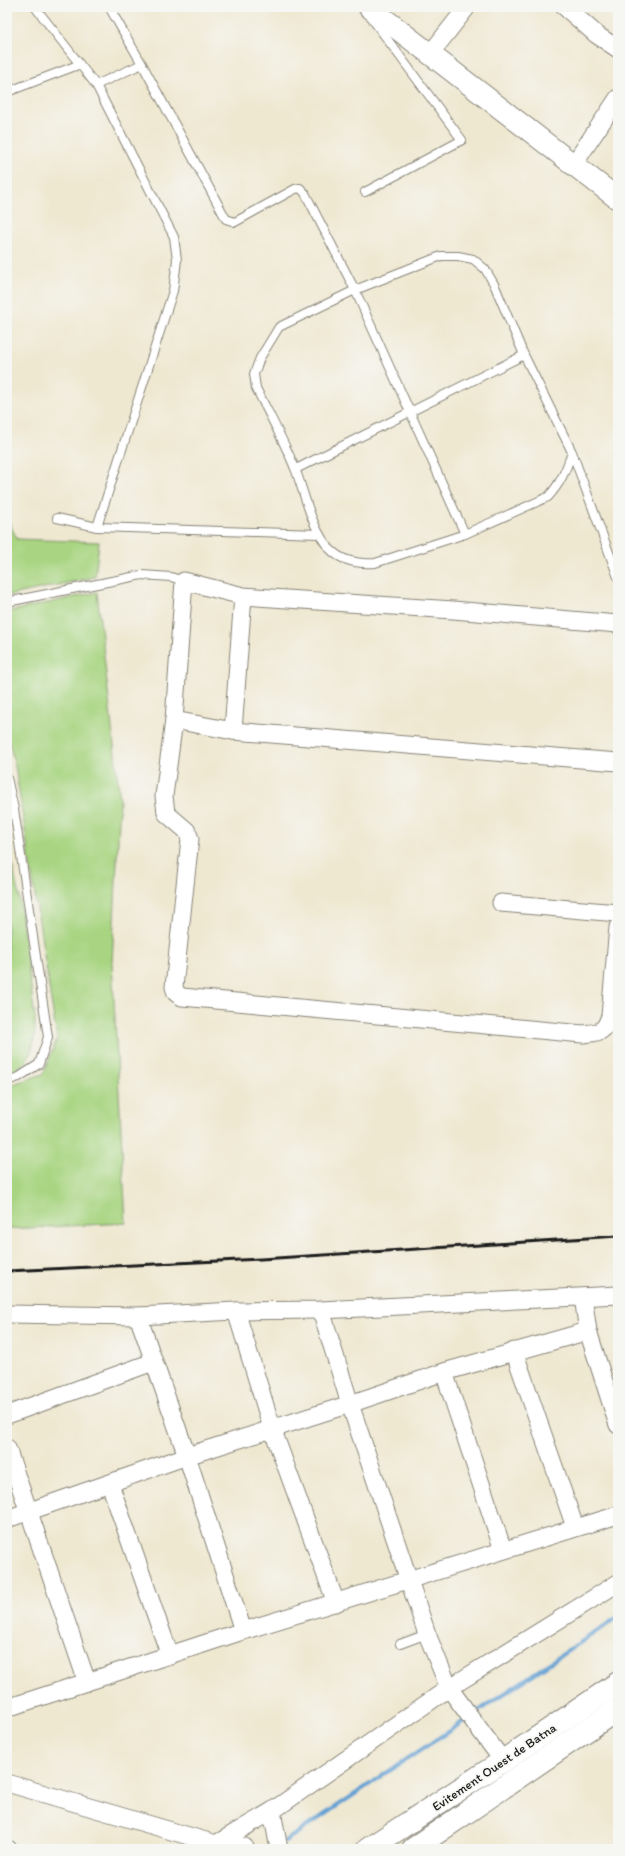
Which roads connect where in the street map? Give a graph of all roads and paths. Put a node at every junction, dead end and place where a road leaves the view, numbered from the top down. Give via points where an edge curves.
1 (35, 7) edge
2 (109, 7) edge
3 (363, 7) edge
4 (369, 7) edge
5 (467, 7) edge
6 (565, 7) edge
7 (618, 48) edge
8 (431, 54) junction
9 (142, 64) junction
10 (78, 65) junction
11 (96, 85) junction
12 (7, 92) edge
13 (618, 98) edge
14 (574, 164) junction
15 (365, 192) dead end
16 (618, 199) edge
17 (355, 290) junction
18 (524, 354) junction
19 (410, 412) junction
20 (572, 452) junction
21 (296, 469) junction
22 (57, 518) dead end
23 (97, 527) junction
24 (319, 534) junction
25 (465, 534) junction
26 (618, 577) edge
27 (184, 581) junction
28 (243, 596) junction
29 (7, 602) edge
30 (618, 624) edge
31 (174, 720) junction
32 (233, 731) junction
33 (618, 762) edge
34 (7, 778) edge
35 (11, 810) edge
36 (501, 902) dead end
37 (618, 913) edge
38 (618, 927) edge
39 (7, 1081) edge
40 (618, 1295) edge
41 (582, 1297) junction
42 (321, 1310) junction
43 (236, 1311) junction
44 (7, 1314) edge
45 (138, 1316) junction
46 (588, 1331) junction
47 (514, 1351) junction
48 (153, 1362) junction
49 (444, 1372) junction
50 (350, 1404) junction
51 (7, 1415) edge
52 (618, 1425) edge
53 (272, 1428) junction
54 (7, 1448) edge
55 (187, 1456) junction
56 (110, 1484) junction
57 (29, 1511) junction
58 (618, 1515) edge
59 (7, 1519) edge
60 (575, 1527) junction
61 (503, 1550) junction
62 (409, 1581) junction
63 (618, 1583) edge
64 (336, 1603) junction
65 (243, 1631) junction
66 (427, 1634) junction
67 (400, 1644) dead end
68 (170, 1656) junction
69 (87, 1682) junction
70 (618, 1683) edge
71 (454, 1694) junction
72 (7, 1708) edge
73 (618, 1709) edge
74 (503, 1761) junction
75 (7, 1783) edge
76 (272, 1811) junction
77 (228, 1847) edge
78 (279, 1849) edge
79 (368, 1849) edge
80 (413, 1849) edge

1 - 10 lane
2 - 9 lane
3 - 15 lane via 462,140
4 - 8 street
5 - 8 street
6 - 7 street via 597,35
8 - 14 street
9 - 11 lane
9 - 17 lane via 226,219 235,222 300,188 305,193
10 - 11 lane
10 - 12 lane
11 - 23 lane via 174,236 177,260 173,291
13 - 14 street
14 - 16 street
17 - 18 lane via 441,256 472,259 485,270 494,284
17 - 19 lane
17 - 21 lane via 279,327 268,341 254,374 256,388
18 - 19 lane
18 - 20 lane
19 - 21 lane
19 - 25 lane
20 - 25 lane via 565,474 548,497
20 - 26 lane
21 - 24 lane
22 - 23 lane
23 - 24 lane
24 - 25 lane via 330,550 362,564
27 - 28 street
27 - 29 lane via 171,576 142,575
27 - 31 street
28 - 30 street
28 - 32 street
31 - 32 street
31 - 38 street via 164,796 166,813 187,831 190,839 174,987 176,993 182,997 427,1021 583,1034 599,1032 606,1027 610,1016
32 - 33 street
34 - 35 lane
35 - 39 lane via 48,1037 39,1064 19,1077
36 - 37 street
40 - 41 street
41 - 42 street
41 - 46 street
42 - 43 street
42 - 50 street
43 - 45 street
43 - 53 street
44 - 45 street
45 - 48 street
46 - 47 street
46 - 52 street
47 - 49 street
47 - 60 street
48 - 51 street
48 - 55 street
49 - 50 street
49 - 61 street
50 - 53 street
50 - 62 street
53 - 55 street
53 - 64 street
54 - 57 street
55 - 56 street
55 - 65 street
56 - 57 street
56 - 68 street
57 - 59 street
57 - 69 street
58 - 60 street
60 - 61 street
61 - 62 street
62 - 64 street
62 - 66 street
63 - 71 street
64 - 65 street
65 - 68 street
66 - 67 lane
66 - 71 street
68 - 69 street
69 - 72 street
70 - 74 highway, Evitement Ouest de Batna
71 - 74 street
71 - 76 street
73 - 80 highway, Evitement Ouest de Batna
74 - 79 highway, Evitement Ouest de Batna
75 - 77 street
76 - 77 street
76 - 78 street

